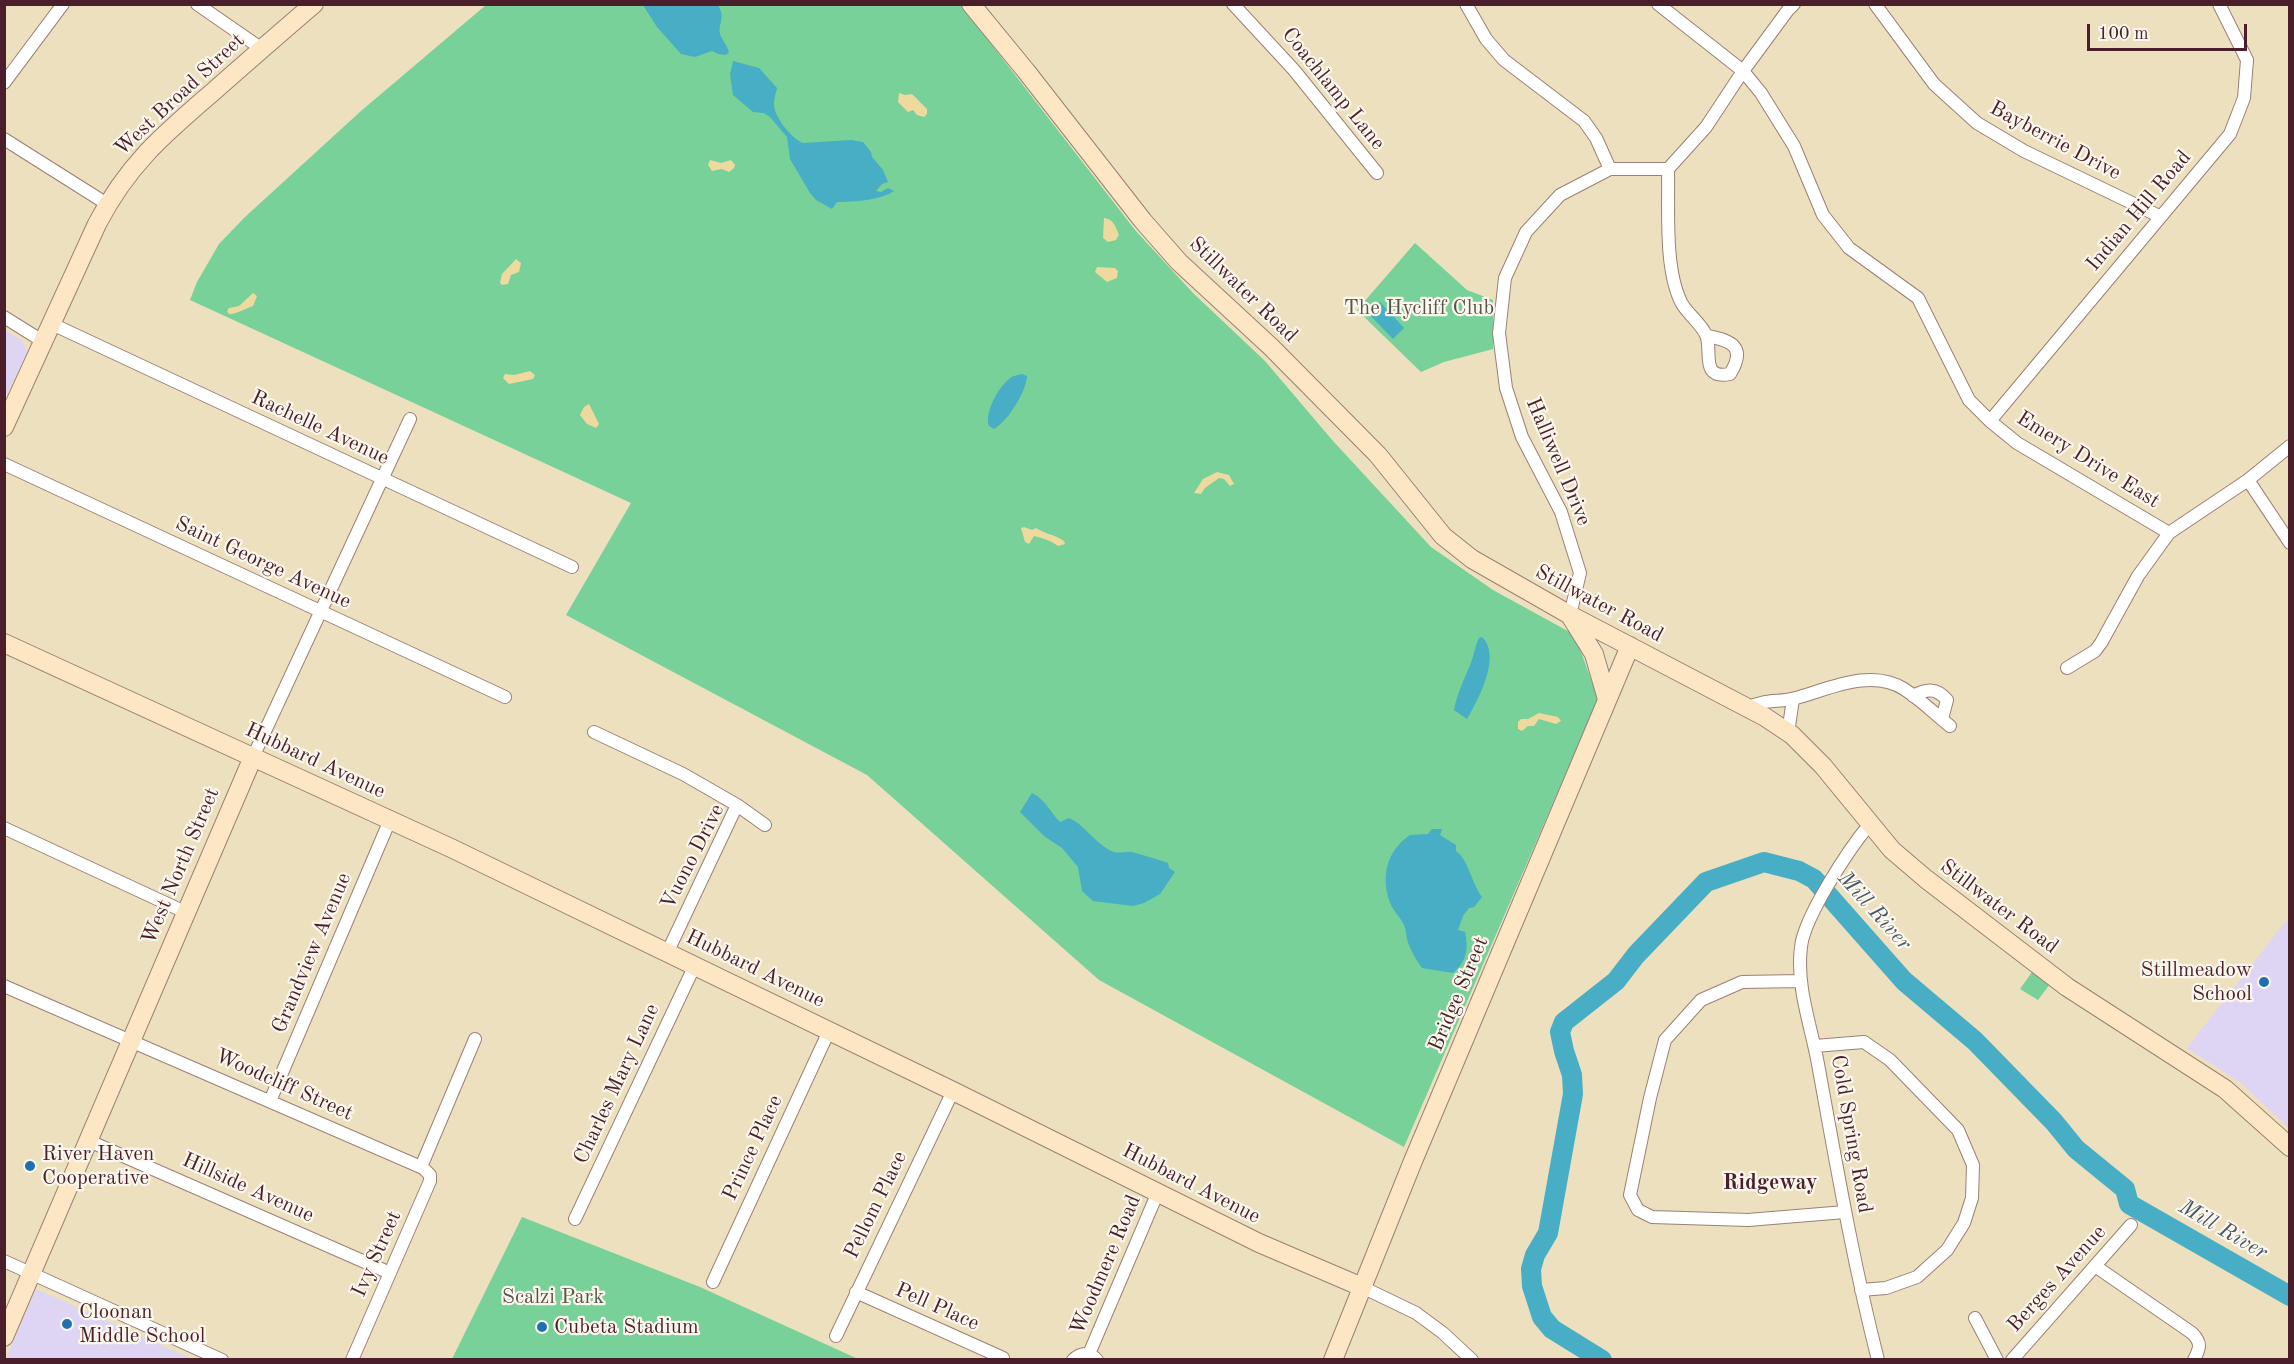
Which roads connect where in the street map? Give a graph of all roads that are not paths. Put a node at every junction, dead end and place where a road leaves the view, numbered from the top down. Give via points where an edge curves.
1 (63, 4) edge
2 (197, 4) edge
3 (314, 4) edge
4 (971, 4) edge
5 (1233, 4) edge
6 (1466, 4) edge
7 (1658, 4) edge
8 (1794, 4) edge
9 (1875, 4) edge
10 (2218, 4) edge
11 (262, 49) junction
12 (1743, 71) junction
13 (4, 83) edge
14 (4, 139) edge
15 (1610, 169) junction
16 (1668, 169) junction
17 (1377, 173) dead end
18 (107, 204) junction
19 (2159, 216) junction
20 (4, 317) edge
21 (52, 324) junction
22 (1707, 336) dead end
23 (44, 342) junction
24 (410, 419) dead end
25 (1989, 421) junction
26 (4, 427) edge
27 (2289, 446) edge
28 (4, 464) edge
29 (383, 478) junction
30 (2248, 480) junction
31 (2169, 533) junction
32 (2289, 543) edge
33 (572, 567) dead end
34 (321, 611) junction
35 (1570, 615) junction
36 (4, 643) edge
37 (1630, 646) junction
38 (2067, 668) dead end
39 (1913, 696) junction
40 (505, 697) dead end
41 (1607, 699) junction
42 (1793, 699) junction
43 (1747, 708) junction
44 (594, 732) dead end
45 (1788, 733) junction
46 (253, 757) junction
47 (737, 805) junction
48 (390, 820) junction
49 (765, 825) dead end
50 (1869, 825) junction
51 (4, 828) edge
52 (186, 912) junction
53 (668, 951) junction
54 (695, 965) junction
55 (1800, 981) junction
56 (4, 986) edge
57 (829, 1031) junction
58 (475, 1039) dead end
59 (130, 1040) junction
60 (1815, 1046) junction
61 (953, 1090) junction
62 (270, 1101) junction
63 (89, 1142) junction
64 (2289, 1148) edge
65 (421, 1167) junction
66 (1158, 1192) junction
67 (1845, 1212) junction
68 (575, 1220) dead end
69 (2131, 1225) dead end
70 (4, 1261) edge
71 (2095, 1266) junction
72 (31, 1273) junction
73 (390, 1273) junction
74 (713, 1282) dead end
75 (1362, 1287) junction
76 (1861, 1290) junction
77 (856, 1292) junction
78 (1975, 1318) dead end
79 (836, 1336) dead end
80 (4, 1337) edge
81 (1093, 1357) edge
82 (1003, 1358) dead end
83 (222, 1359) edge
84 (352, 1359) edge
85 (1073, 1359) edge
86 (1333, 1359) edge
87 (1472, 1359) edge
88 (1878, 1359) edge
89 (1996, 1359) edge
90 (2012, 1359) edge
91 (2194, 1359) edge

1 - 13 street
2 - 11 street
3 - 11 main road, West Broad Street
4 - 35 main road, Stillwater Road via 1179,262 1271,347 1378,456 1443,536 1472,559
5 - 17 street, Coachlamp Lane via 1294,70
6 - 15 street via 1486,39 1504,60 1584,121
7 - 12 street, Emery Drive East
8 - 12 street
9 - 19 street, Bayberrie Drive via 1934,84 1977,123 2024,151
10 - 19 street, Indian Hill Road via 2247,60 2244,98 2230,134
11 - 18 main road, West Broad Street via 145,153
12 - 16 street via 1706,127
12 - 25 street, Emery Drive East via 1794,146 1823,215 1849,249 1918,298 1969,400
14 - 18 street
15 - 16 street, Halliwell Drive
15 - 35 street, Halliwell Drive via 1560,195 1526,232 1505,278 1499,333 1506,388 1522,437 1561,512 1580,573
16 - 22 street via 1671,273 1681,303
18 - 21 main road, West Broad Street
19 - 25 street, Indian Hill Road
20 - 23 street
21 - 23 main road, West Broad Street
21 - 29 street, Rachelle Avenue
23 - 26 main road, West Broad Street
24 - 29 street, West North Street
25 - 31 street, Emery Drive East via 2017,443
27 - 30 street
28 - 34 street, Saint George Avenue
29 - 33 street, Rachelle Avenue
29 - 34 street, West North Street
30 - 31 street
30 - 32 street
31 - 38 street via 2138,576 2101,643
34 - 40 street, Saint George Avenue
34 - 46 street, West North Street
35 - 37 main road, Stillwater Road
35 - 41 main road via 1594,654
36 - 46 main road, Hubbard Avenue
37 - 41 main road, Bridge Street
37 - 43 main road, Stillwater Road
39 - 39 street via 1946,723 1947,700 1941,693 1930,690
39 - 42 street via 1903,688 1868,680 1836,685
41 - 75 main road, Bridge Street
42 - 43 street via 1762,701
42 - 45 street
43 - 45 main road, Stillwater Road
44 - 47 street via 683,774
45 - 50 main road, Stillwater Road via 1823,765
46 - 48 main road, Hubbard Avenue
46 - 52 main road, West North Street
47 - 49 street, Vuono Drive
47 - 53 street, Vuono Drive
48 - 53 main road, Hubbard Avenue
48 - 62 street, Grandview Avenue
50 - 55 street, Cold Spring Road via 1854,843 1812,915 1801,945
50 - 64 main road, Stillwater Road via 1901,858 1975,918 2067,987 2225,1089
51 - 52 street
52 - 59 main road, West North Street
53 - 54 main road, Hubbard Avenue
54 - 57 main road, Hubbard Avenue
54 - 68 street, Charles Mary Lane
55 - 60 street, Cold Spring Road
55 - 67 street via 1742,982 1701,1000 1665,1040 1630,1195 1638,1210 1652,1217 1748,1220
56 - 59 street, Woodcliff Street
57 - 61 main road, Hubbard Avenue
57 - 74 street, Prince Place
58 - 65 street
59 - 62 street, Woodcliff Street
59 - 63 main road, West North Street
60 - 67 street, Cold Spring Road
60 - 76 street via 1864,1042 1890,1060 1958,1130 1973,1165 1972,1198 1964,1223 1947,1250 1917,1277 1886,1288
61 - 66 main road, Hubbard Avenue
61 - 77 street, Pellom Place
62 - 65 street, Woodcliff Street
63 - 72 main road, West North Street
63 - 73 street, Hillside Avenue
65 - 73 street, Ivy Street via 428,1172 430,1181
66 - 75 main road, Hubbard Avenue via 1259,1243
66 - 81 street, Woodmere Road
67 - 76 street, Cold Spring Road
69 - 71 street, Berges Avenue
70 - 72 street
71 - 90 street, Berges Avenue
71 - 91 street via 2192,1333 2200,1348
72 - 80 main road, West North Street
72 - 83 street
73 - 84 street, Ivy Street
75 - 86 main road, Bridge Street
75 - 87 street, Hubbard Avenue via 1416,1313
76 - 88 street, Cold Spring Road
77 - 79 street, Pellom Place
77 - 82 street, Pell Place
78 - 89 street
81 - 85 street, Woodmere Road via 1079,1355

